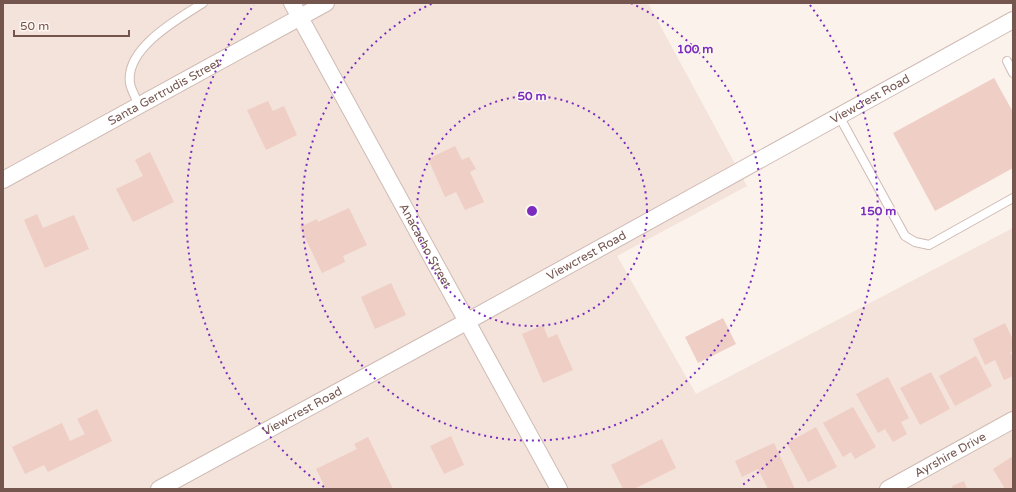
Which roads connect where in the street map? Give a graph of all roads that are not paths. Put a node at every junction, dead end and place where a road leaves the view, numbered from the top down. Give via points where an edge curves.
1 (203, 3) edge
2 (292, 3) edge
3 (326, 3) edge
4 (300, 17) junction
5 (1013, 20) edge
6 (1007, 61) dead end
7 (1013, 73) edge
8 (139, 105) junction
9 (839, 116) junction
10 (3, 180) edge
11 (1013, 198) edge
12 (466, 322) junction
13 (1013, 420) edge
14 (159, 489) edge
15 (559, 489) edge
16 (888, 489) edge

1 - 8 lane via 176,20 143,47 130,67 130,83
2 - 4 street, Anacacho Street
3 - 4 street, Santa Gertrudis Street
4 - 8 street, Santa Gertrudis Street
4 - 12 street, Anacacho Street
5 - 9 street, Viewcrest Road
6 - 7 lane
8 - 10 street, Santa Gertrudis Street
9 - 11 lane via 905,236 915,242 929,245
9 - 12 street, Viewcrest Road
12 - 14 street, Viewcrest Road
12 - 15 street, Anacacho Street
13 - 16 street, Ayrshire Drive

